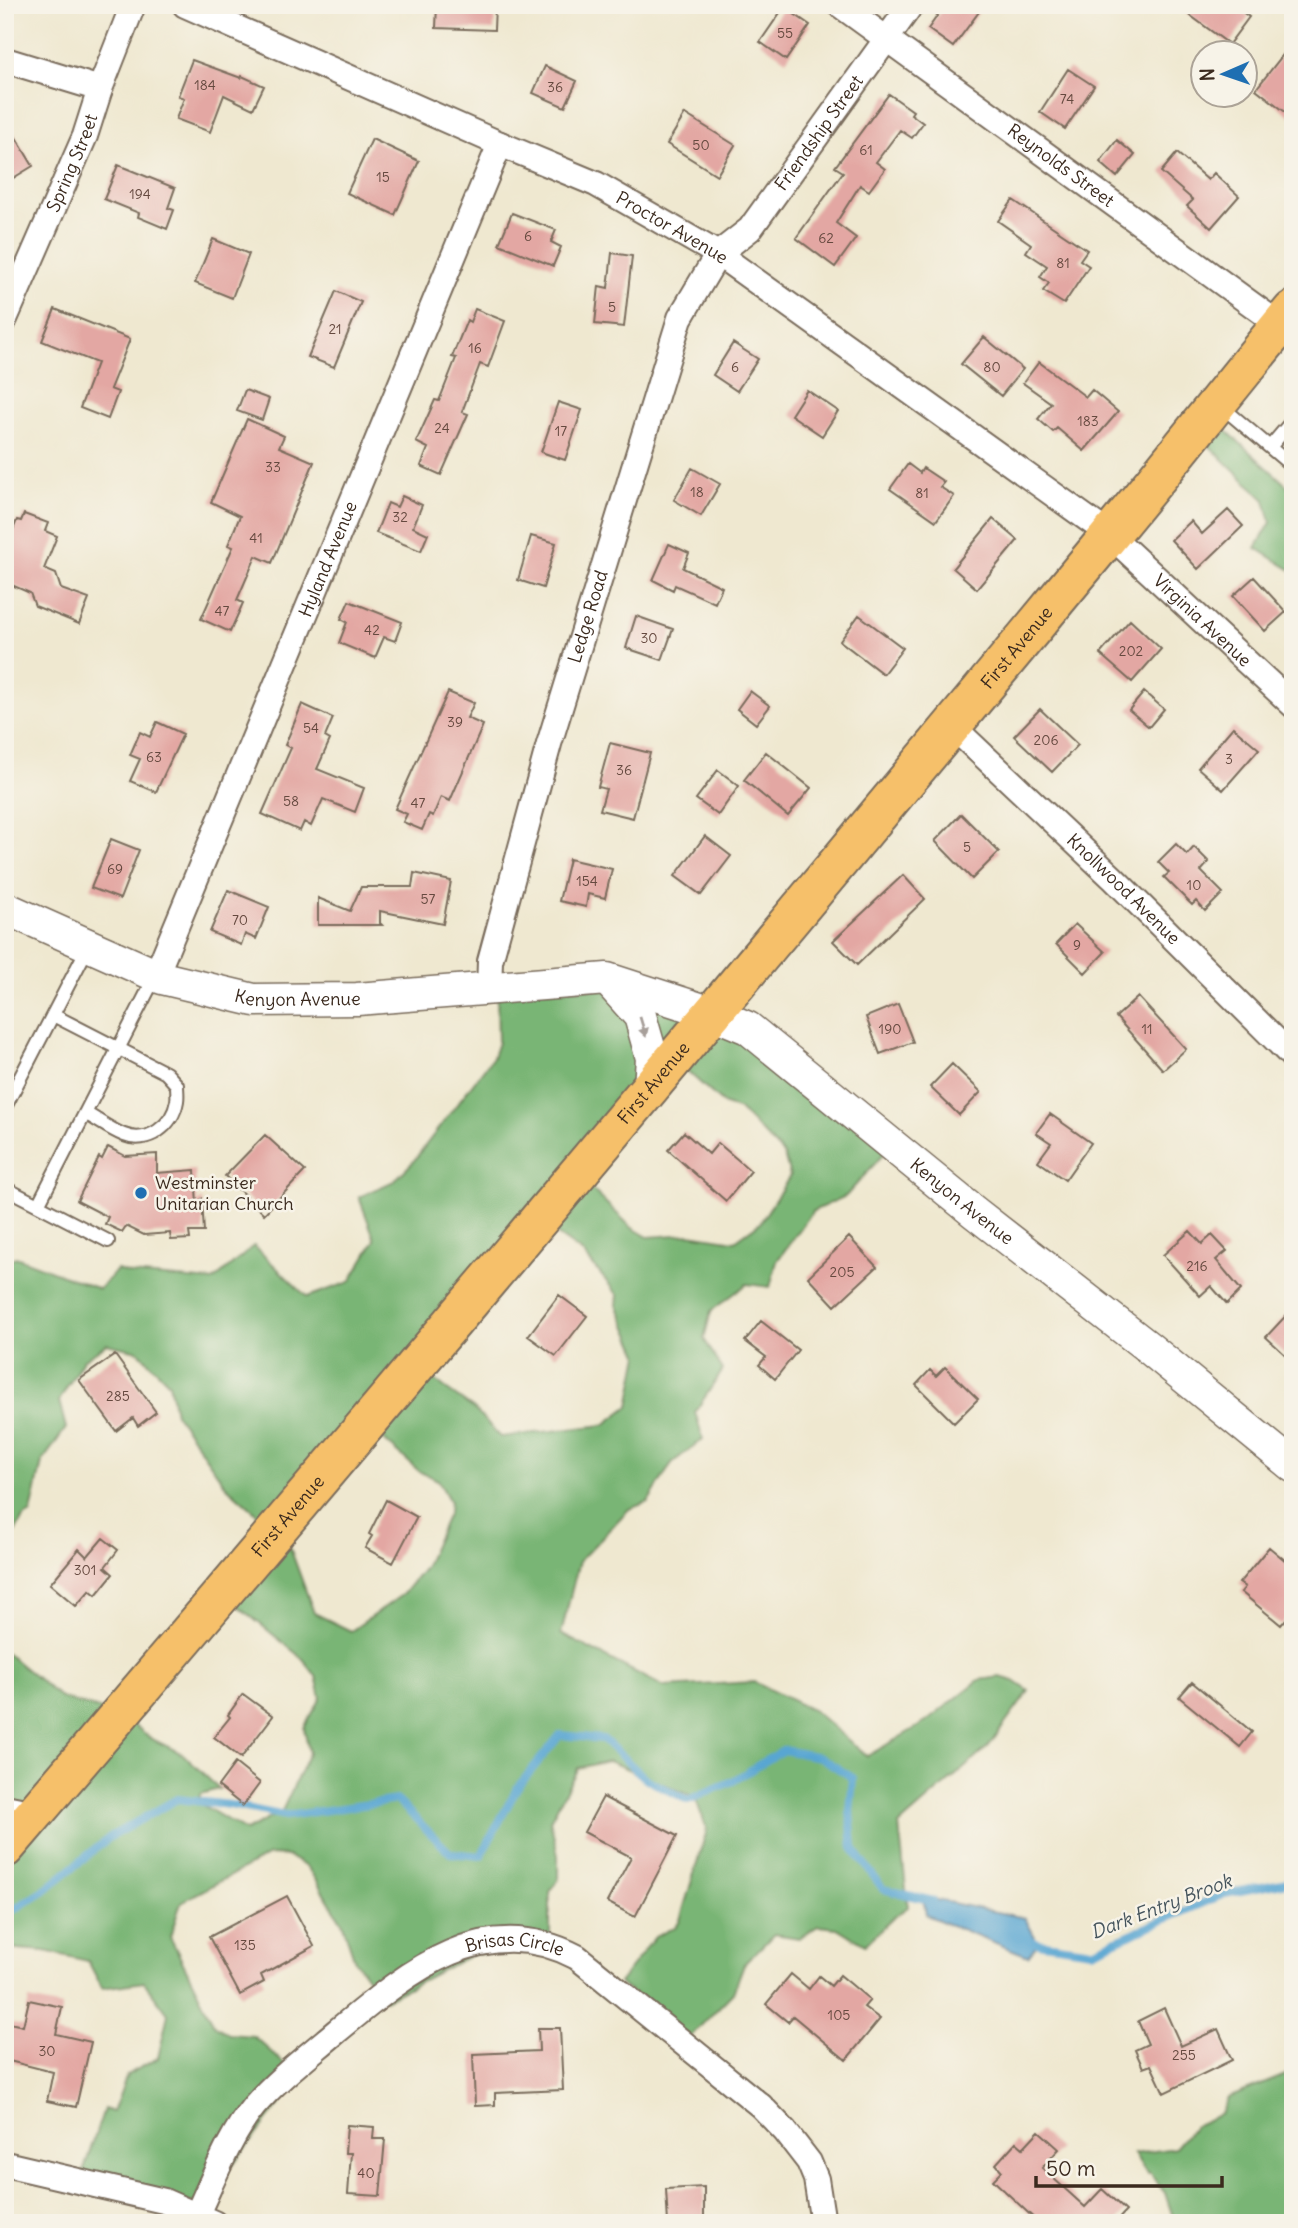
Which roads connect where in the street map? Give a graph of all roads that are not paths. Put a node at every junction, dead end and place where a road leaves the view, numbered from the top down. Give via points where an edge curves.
1 (133, 5) edge
2 (184, 5) edge
3 (840, 5) edge
4 (911, 5) edge
5 (887, 40) junction
6 (5, 60) edge
7 (100, 89) junction
8 (500, 144) junction
9 (718, 254) junction
10 (1286, 318) edge
11 (5, 319) edge
12 (1217, 403) junction
13 (1293, 420) edge
14 (1270, 447) junction
15 (1293, 467) edge
16 (1111, 535) junction
17 (1293, 705) edge
18 (951, 725) junction
19 (5, 908) edge
20 (89, 945) junction
21 (156, 975) junction
22 (607, 979) junction
23 (489, 990) junction
24 (712, 1013) junction
25 (52, 1015) junction
26 (118, 1049) junction
27 (1293, 1057) edge
28 (650, 1087) junction
29 (5, 1107) edge
30 (85, 1113) junction
31 (5, 1188) edge
32 (38, 1205) junction
33 (108, 1241) dead end
34 (1293, 1466) edge
35 (20, 1810) edge
36 (5, 1848) edge
37 (5, 2164) edge
38 (206, 2218) edge
39 (823, 2223) edge

1 - 7 street, Spring Street
2 - 8 street, Proctor Avenue
3 - 5 street, Reynolds Street
4 - 5 street, Friendship Street
5 - 9 street, Friendship Street via 750,229
5 - 10 street, Reynolds Street
6 - 7 street
7 - 11 street, Spring Street via 85,136
8 - 9 street, Proctor Avenue via 596,184
8 - 21 street, Hyland Avenue
9 - 16 street, Proctor Avenue
9 - 23 street, Ledge Road via 680,318 604,561 507,897 490,961
10 - 12 main road, First Avenue
12 - 14 lane
12 - 16 main road, First Avenue
13 - 14 lane
14 - 15 lane
16 - 17 street, Virginia Avenue
16 - 18 main road, First Avenue
18 - 24 main road, First Avenue
18 - 27 street, Knollwood Avenue
19 - 20 street, Kenyon Avenue
20 - 21 street, Kenyon Avenue
20 - 25 lane
21 - 23 street, Kenyon Avenue via 254,1000
21 - 26 lane
22 - 23 street, Kenyon Avenue
22 - 24 street, Kenyon Avenue
22 -> 28 street via 640,1016 652,1058
24 - 28 main road, First Avenue
24 - 34 street, Kenyon Avenue via 748,1028 769,1044
25 - 26 lane
25 - 29 lane
26 - 30 lane
26 - 30 lane via 166,1073 177,1085 177,1102 168,1123 152,1136 135,1138
28 - 35 main road, First Avenue via 323,1476
30 - 32 lane
31 - 32 lane
32 - 33 lane
35 - 36 main road, First Avenue
37 - 38 street, Brisas Circle via 138,2193
38 - 39 street, Brisas Circle via 239,2127 254,2106 306,2057 396,1982 425,1964 452,1951 503,1940 556,1946 578,1957 761,2106 808,2162 820,2194

